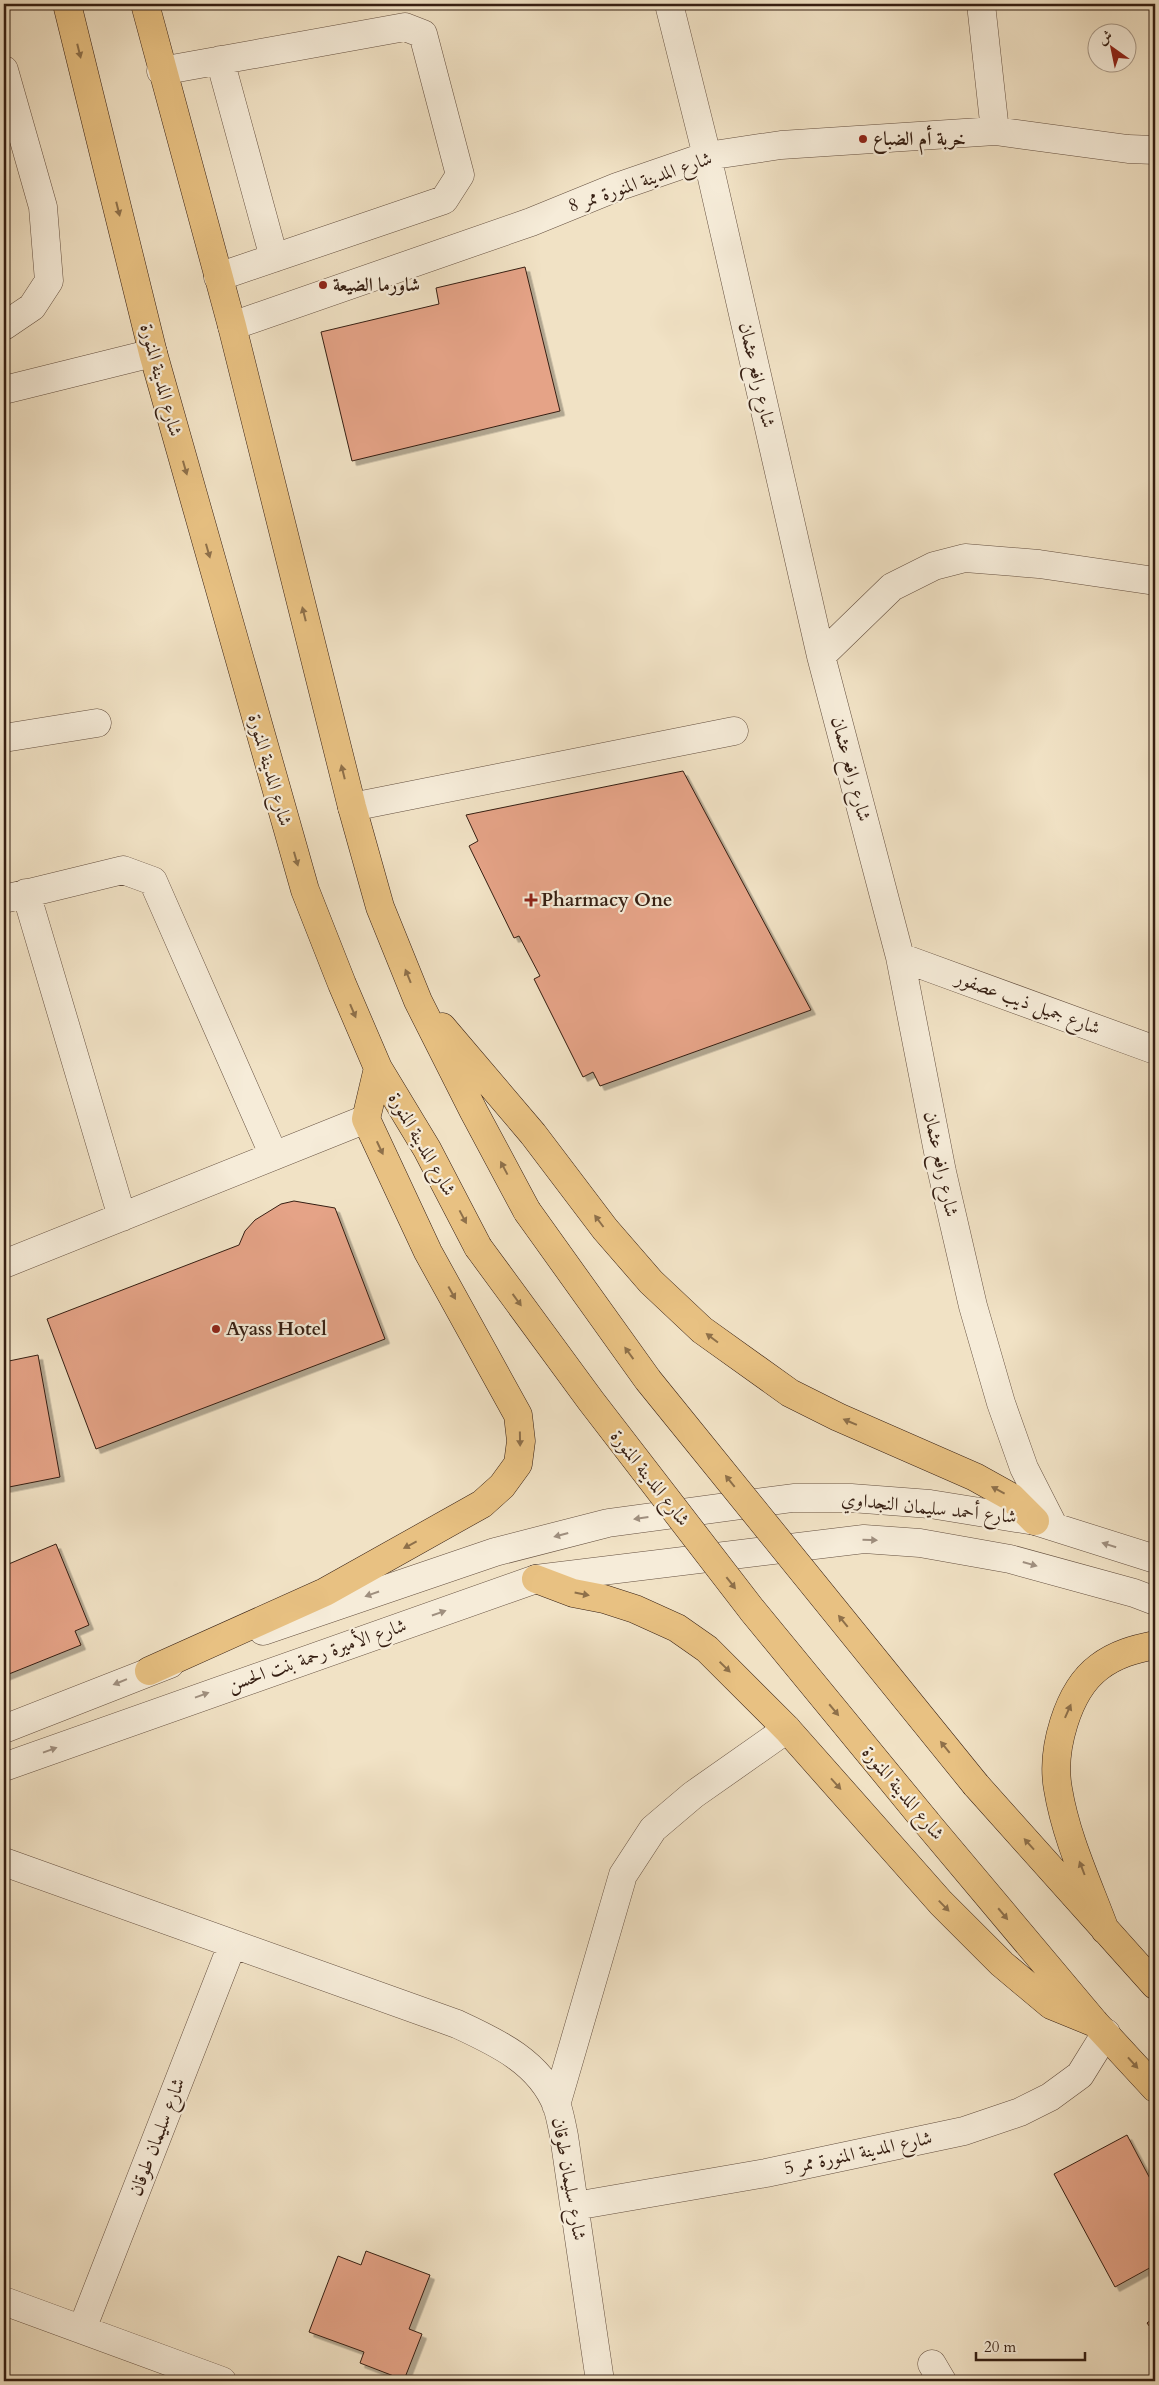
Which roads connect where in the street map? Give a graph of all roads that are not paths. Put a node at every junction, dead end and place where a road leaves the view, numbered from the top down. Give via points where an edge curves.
1 (67, 4) edge
2 (145, 4) edge
3 (670, 4) edge
4 (982, 4) edge
5 (220, 60) junction
6 (4, 70) edge
7 (161, 71) junction
8 (995, 131) junction
9 (1155, 150) edge
10 (707, 156) junction
11 (274, 258) junction
12 (218, 277) junction
13 (4, 326) edge
14 (232, 326) junction
15 (153, 353) junction
16 (5, 387) edge
17 (1155, 581) edge
18 (821, 656) junction
19 (97, 723) dead end
20 (734, 731) dead end
21 (4, 738) edge
22 (352, 807) junction
23 (15, 896) edge
24 (900, 957) junction
25 (418, 1001) junction
26 (1155, 1050) edge
27 (378, 1068) junction
28 (366, 1119) junction
29 (274, 1156) junction
30 (122, 1216) junction
31 (4, 1264) edge
32 (1044, 1524) junction
33 (1155, 1559) edge
34 (635, 1567) joint
35 (536, 1579) junction
36 (1155, 1602) edge
37 (1155, 1645) edge
38 (148, 1671) junction
39 (4, 1729) edge
40 (787, 1729) junction
41 (4, 1767) edge
42 (4, 1862) edge
43 (1105, 1930) junction
44 (232, 1945) junction
45 (1155, 1985) edge
46 (1100, 2028) junction
47 (1155, 2088) edge
48 (556, 2105) junction
49 (575, 2206) junction
50 (4, 2301) edge
51 (82, 2329) junction
52 (222, 2381) edge
53 (600, 2381) edge

1 -> 15 main road, شارع المدينة المنورة
2 - 7 main road
3 - 10 street, شارع رافع عثمان
4 - 8 street
5 - 7 street
5 - 11 street
5 - 11 street via 406,27 424,34 460,175 444,200
6 - 13 street via 43,207 49,281 32,307
7 - 12 main road
8 - 9 street, شارع المدينة المنورة ممر 8
8 - 10 street, شارع المدينة المنورة ممر 8 via 781,145
10 - 14 street, شارع المدينة المنورة ممر 8 via 522,225
10 - 18 street, شارع رافع عثمان
11 - 12 street
12 - 14 main road
22 -> 14 main road
15 - 16 street
15 -> 27 main road, شارع المدينة المنورة via 305,890
17 - 18 street via 1039,564 965,558 934,566 892,587
18 - 24 street, شارع رافع عثمان
19 - 21 street
20 - 22 street
25 -> 22 main road via 380,907
23 - 29 street via 123,870 153,881
23 - 30 street
24 - 26 street, شارع جميل ذيب عصفور
24 - 32 street, شارع رافع عثمان via 972,1306 1001,1402
32 -> 25 main road via 1011,1497 974,1477 790,1393 702,1330 651,1282 605,1229 533,1134
43 -> 25 main road, bridge via 976,1785 648,1380 527,1211
27 - 28 main road
27 -> 46 main road, شارع المدينة المنورة, bridge via 427,1149 478,1247 590,1401 752,1610
28 - 29 street
28 -> 38 main road via 428,1252 518,1415 521,1441 518,1464 502,1486 482,1504 438,1530 325,1592
29 - 30 street
30 - 31 street
33 -> 32 street, شارع أحمد سليمان النجداوي
32 -> 38 street, شارع أحمد سليمان النجداوي via 930,1504 850,1498 793,1498 608,1523 495,1552
34 - 35 street, شارع الأميرة رحمة بنت الحسن
34 -> 36 street, شارع أحمد سليمان النجداوي via 873,1540 920,1543 1010,1559 1134,1593
35 -> 40 main road via 572,1593 635,1609 678,1628 707,1649
41 -> 35 street, شارع الأميرة رحمة بنت الحسن
43 -> 37 main road via 1065,1823 1057,1786 1058,1748 1066,1716 1081,1686 1099,1668 1128,1650
38 -> 39 street
40 -> 46 main road via 941,1903 1002,1964 1051,2005
40 - 48 street via 693,1795 653,1829 623,1874
42 - 44 street, شارع سليمان طوقان
43 - 45 main road
44 - 48 street, شارع سليمان طوقان via 457,2024 500,2044 526,2063 543,2081
44 - 51 street, شارع سليمان طوقان
46 -> 47 main road, شارع المدينة المنورة
46 - 49 street, شارع المدينة المنورة ممر 5 via 1080,2075 1050,2097 1020,2112 964,2131 766,2172
48 - 49 street, شارع سليمان طوقان
49 - 53 street, شارع سليمان طوقان
50 - 51 street
51 - 52 street

